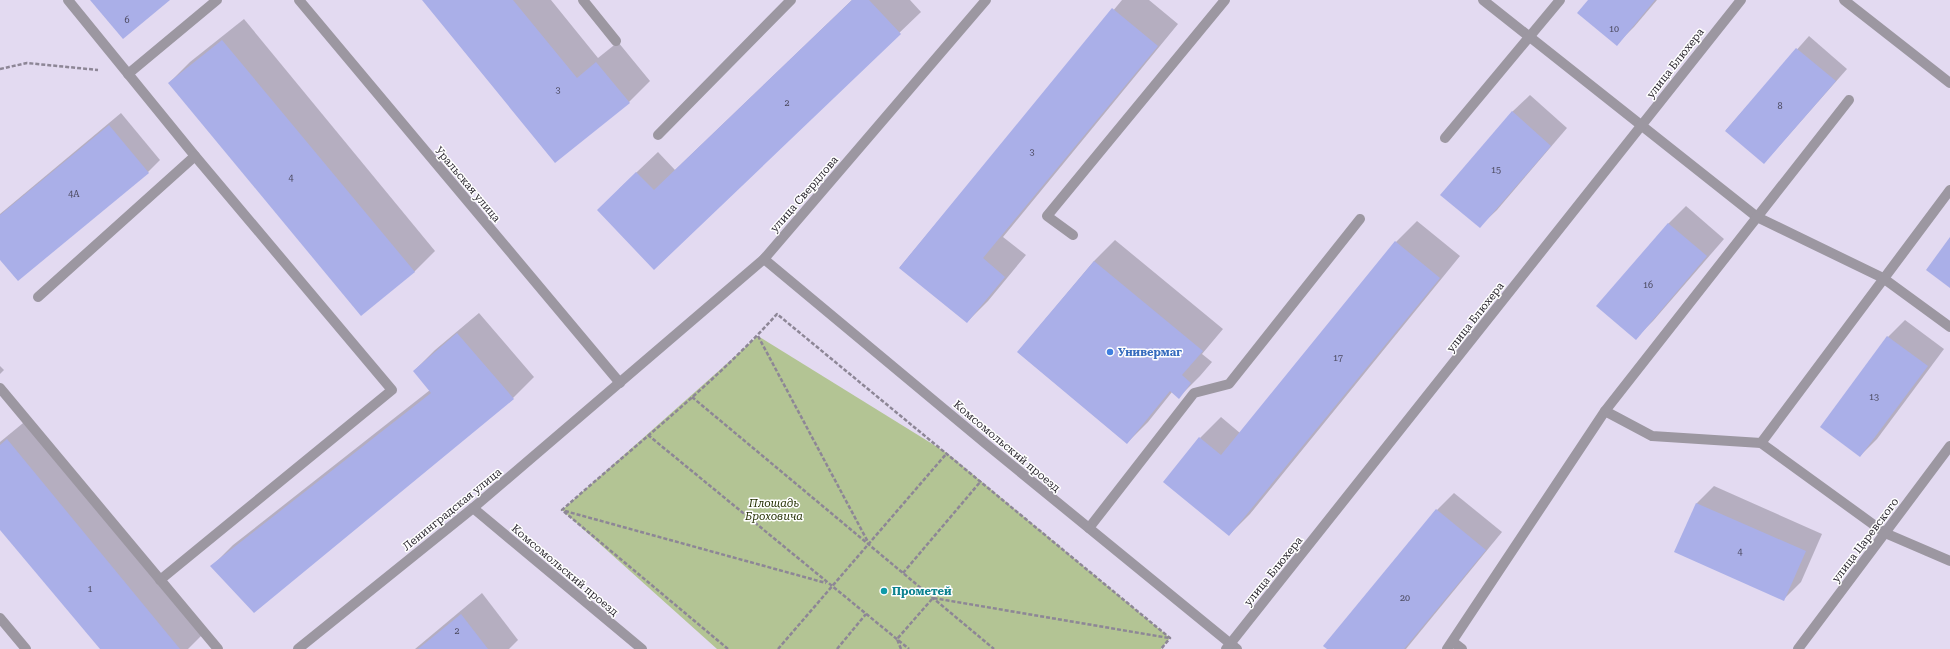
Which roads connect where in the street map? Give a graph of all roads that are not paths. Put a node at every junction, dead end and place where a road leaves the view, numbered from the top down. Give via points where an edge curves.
1 (68, 0) edge
2 (217, 0) edge
3 (299, 0) edge
4 (583, 0) edge
5 (791, 0) edge
6 (986, 0) edge
7 (1225, 0) edge
8 (1483, 0) edge
9 (1560, 0) edge
10 (1741, 0) edge
11 (1844, 0) edge
12 (1530, 38) junction
13 (616, 41) dead end
14 (128, 74) junction
15 (1950, 83) edge
16 (1849, 100) dead end
17 (1642, 125) junction
18 (658, 135) dead end
19 (1445, 138) dead end
20 (195, 156) junction
21 (1950, 190) edge
22 (1757, 217) junction
23 (1360, 219) dead end
24 (1073, 235) dead end
25 (764, 259) junction
26 (1883, 278) junction
27 (38, 297) dead end
28 (1950, 327) edge
29 (620, 384) junction
30 (0, 388) edge
31 (1605, 411) junction
32 (1761, 443) junction
33 (1950, 446) edge
34 (473, 508) junction
35 (1089, 528) junction
36 (1885, 534) junction
37 (1950, 561) edge
38 (160, 580) junction
39 (0, 618) edge
40 (1450, 645) edge
41 (1232, 647) edge
42 (26, 649) edge
43 (218, 649) edge
44 (298, 649) edge
45 (642, 649) edge
46 (1462, 649) edge
47 (1798, 649) edge

1 - 14 street
2 - 14 street
3 - 29 street, Уральская улица
4 - 13 street
5 - 18 street
6 - 25 street, улица Свердлова
7 - 24 street via 1046,216
8 - 12 street
9 - 12 street
10 - 17 street, улица Блюхера
11 - 15 street
12 - 17 street
12 - 19 street
14 - 20 street
16 - 22 street
17 - 22 street
17 - 41 street, улица Блюхера
20 - 27 street
20 - 38 street via 392,390
21 - 26 street
22 - 26 street
22 - 31 street
23 - 35 street via 1229,384 1194,393
25 - 29 street, улица Свердлова
25 - 35 street, Комсомольский проезд
26 - 28 street
26 - 32 street
29 - 34 street, Ленинградская улица
30 - 38 street
31 - 32 street via 1652,436
31 - 40 street
32 - 36 street
33 - 36 street, улица Царевского
34 - 44 street, Ленинградская улица
34 - 45 street, Комсомольский проезд
35 - 41 street, Комсомольский проезд
36 - 37 street
36 - 47 street, улица Царевского
38 - 43 street
39 - 42 street
40 - 46 street

